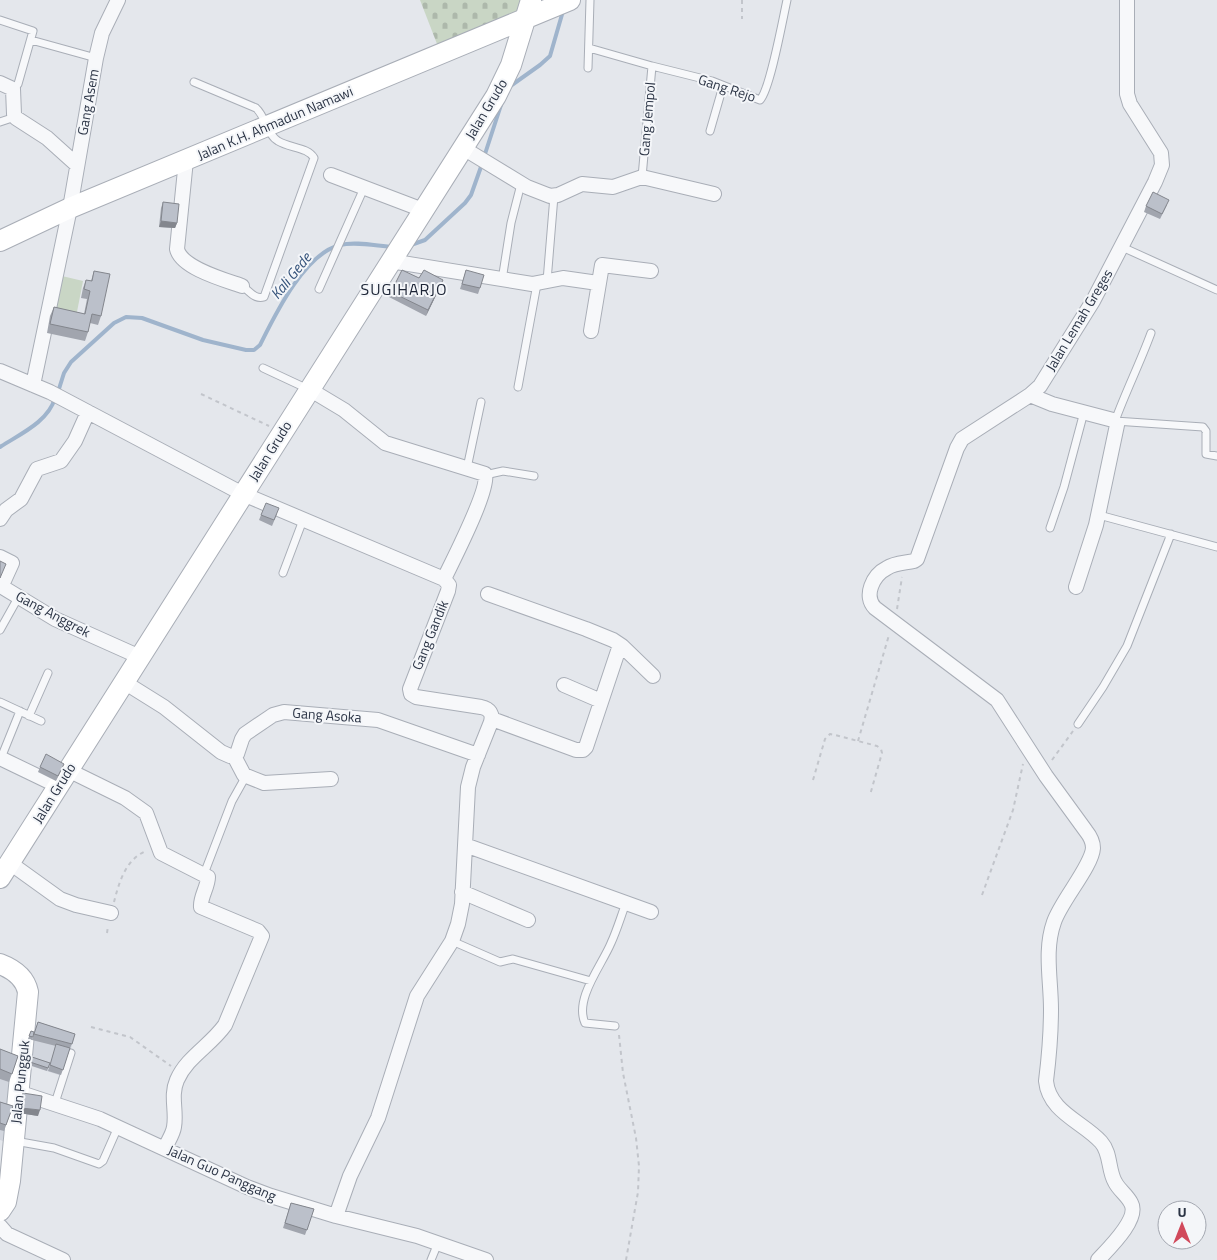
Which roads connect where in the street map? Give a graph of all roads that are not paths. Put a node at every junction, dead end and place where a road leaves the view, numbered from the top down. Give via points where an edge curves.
1 (118, 0) edge
2 (570, 0) edge
3 (590, 0) edge
4 (787, 0) edge
5 (1127, 0) edge
6 (529, 9) edge
7 (0, 20) edge
8 (31, 40) junction
9 (589, 48) junction
10 (96, 58) junction
11 (652, 66) junction
12 (588, 68) dead end
13 (194, 82) dead end
14 (0, 83) edge
15 (723, 86) junction
16 (13, 90) junction
17 (15, 117) junction
18 (0, 122) edge
19 (268, 126) junction
20 (710, 131) dead end
21 (477, 156) junction
22 (186, 160) junction
23 (77, 165) junction
24 (331, 175) dead end
25 (642, 177) junction
26 (522, 184) junction
27 (364, 188) junction
28 (714, 194) dead end
29 (554, 196) junction
30 (70, 208) junction
31 (423, 210) junction
32 (0, 241) edge
33 (1122, 247) junction
34 (397, 251) junction
35 (651, 271) dead end
36 (502, 280) junction
37 (542, 283) junction
38 (598, 283) junction
39 (242, 286) joint
40 (319, 289) dead end
41 (1217, 290) edge
42 (591, 331) dead end
43 (1151, 333) dead end
44 (264, 368) dead end
45 (0, 371) edge
46 (33, 385) junction
47 (518, 387) dead end
48 (309, 389) junction
49 (1030, 395) junction
50 (481, 402) dead end
51 (88, 412) junction
52 (1084, 412) junction
53 (1115, 421) junction
54 (1217, 456) edge
55 (467, 468) junction
56 (485, 475) junction
57 (534, 476) dead end
58 (243, 494) junction
59 (1099, 514) junction
60 (0, 520) edge
61 (303, 520) junction
62 (1050, 528) dead end
63 (1171, 534) junction
64 (1217, 547) edge
65 (0, 557) edge
66 (283, 573) dead end
67 (444, 579) junction
68 (1076, 587) dead end
69 (488, 594) dead end
70 (19, 596) junction
71 (0, 630) edge
72 (620, 644) junction
73 (140, 657) junction
74 (48, 673) dead end
75 (653, 676) dead end
76 (124, 682) junction
77 (564, 685) dead end
78 (601, 701) junction
79 (0, 702) edge
80 (20, 711) junction
81 (29, 716) junction
82 (492, 719) junction
83 (41, 721) dead end
84 (1078, 724) road end
85 (478, 755) junction
86 (234, 756) junction
87 (0, 758) edge
88 (246, 776) junction
89 (63, 778) junction
90 (331, 779) dead end
91 (465, 845) junction
92 (3, 873) edge
93 (204, 874) junction
94 (462, 892) junction
95 (626, 903) junction
96 (651, 912) dead end
97 (111, 913) road end
98 (528, 920) dead end
99 (452, 941) junction
100 (0, 964) edge
101 (591, 981) junction
102 (614, 1026) road end
103 (71, 1053) edge
104 (19, 1092) junction
105 (55, 1104) junction
106 (118, 1127) junction
107 (14, 1140) junction
108 (165, 1148) junction
109 (0, 1211) edge
110 (336, 1216) junction
111 (0, 1226) edge
112 (438, 1244) junction
113 (63, 1260) edge
114 (431, 1260) edge
115 (486, 1260) edge
116 (1098, 1260) edge

1 - 10 street, Gang Asem via 102,33
2 - 6 street, Jalan K.H. Ahmadun Namawi via 552,7
3 - 9 lane
4 - 15 lane, Gang Rejo via 762,99 757,100
5 - 33 street, Jalan Lemah Greges via 1128,100 1158,146 1162,161 1155,182
6 - 19 street, Jalan K.H. Ahmadun Namawi
6 - 21 street, Jalan Grudo
7 - 8 lane via 32,30
8 - 10 lane
8 - 16 lane via 18,84
9 - 11 lane, Gang Jempol
9 - 12 lane
10 - 23 street, Gang Asem
11 - 15 lane, Gang Rejo
11 - 25 lane, Gang Jempol
13 - 19 lane via 253,106
14 - 16 street
15 - 20 lane
16 - 17 street
17 - 18 lane
17 - 23 street via 48,138
19 - 22 street, Jalan K.H. Ahmadun Namawi
19 - 39 lane via 276,140 313,155 314,160 264,298 254,296
21 - 26 street
21 - 31 street, Jalan Grudo
22 - 30 street, Jalan K.H. Ahmadun Namawi
22 - 39 street via 178,253 201,270
23 - 30 street, Gang Asem
24 - 27 street
25 - 28 street
25 - 29 street via 613,187 582,184
26 - 29 street
26 - 36 lane via 511,224
27 - 31 street
27 - 40 lane
29 - 37 lane
30 - 32 street, Jalan K.H. Ahmadun Namawi
30 - 46 street, Gang Asem
31 - 34 street, Jalan Grudo
33 - 41 lane
33 - 49 street, Jalan Lemah Greges via 1080,323 1040,386
34 - 36 street
34 - 48 street, Jalan Grudo
35 - 38 street via 604,264
36 - 37 street
37 - 38 street via 563,278
37 - 47 lane
38 - 42 street
43 - 53 lane
44 - 48 lane
45 - 46 street, Gang Gandik
46 - 51 street, Gang Gandik
48 - 55 street via 344,410 385,443
48 - 58 street, Jalan Grudo
49 - 52 street
49 - 116 street, Jalan Lemah Greges via 962,439 916,559 887,567 870,589 869,596 872,605 997,700 1093,845 1090,858 1060,908 1052,929 1046,1081 1055,1104 1104,1146 1113,1180 1132,1205 1126,1227
50 - 55 lane
51 - 58 street, Gang Gandik
51 - 60 street via 75,441 61,461 37,469 21,499 6,510
52 - 53 street
52 - 62 lane
53 - 54 lane via 1205,427 1206,454
53 - 59 street via 1117,429
55 - 56 street
56 - 57 lane via 503,471
56 - 67 street via 486,481 475,509
58 - 61 street, Gang Gandik
58 - 73 street, Jalan Grudo
59 - 63 lane
59 - 68 street
61 - 66 lane
61 - 67 street, Gang Gandik
63 - 64 lane
63 - 84 lane via 1127,646
65 - 70 street, Gang Anggrek via 12,563 3,586
67 - 82 street, Gang Gandik via 449,585 448,591 410,685 411,692 421,698 485,708
69 - 72 street
70 - 71 lane
70 - 73 street, Gang Anggrek via 55,619
72 - 75 street
72 - 78 street
73 - 76 street, Jalan Grudo
74 - 81 lane
76 - 86 street via 164,707 223,754
76 - 89 street, Jalan Grudo
77 - 78 street
78 - 82 street via 583,750
79 - 80 lane
80 - 81 lane
80 - 87 lane
81 - 83 lane
82 - 85 street
85 - 86 street, Gang Asoka via 378,720 284,712 273,715 245,734
85 - 91 street via 468,787
86 - 88 street
87 - 89 street
88 - 90 street via 269,784
88 - 93 lane via 234,796
89 - 92 street, Jalan Grudo
89 - 93 street via 125,798 146,813 163,855
91 - 94 street
91 - 95 street
92 - 97 street via 76,904
93 - 108 street via 208,879 201,907 258,931 262,938 225,1025 180,1073 174,1092 174,1128
94 - 98 street
94 - 99 street
95 - 96 street
95 - 101 lane via 611,943
99 - 101 lane via 500,962 513,959
99 - 110 street via 417,996 378,1118 350,1176
100 - 104 street, Jalan Pungguk via 21,977 28,992
101 - 102 lane via 585,995 584,1022
103 - 105 lane
104 - 105 street, Jalan Guo Panggang
104 - 107 street, Jalan Pungguk
105 - 106 street, Jalan Guo Panggang
106 - 107 lane via 99,1164 54,1148
106 - 108 street, Jalan Guo Panggang
107 - 109 street, Jalan Pungguk via 8,1193
108 - 110 street, Jalan Guo Panggang via 247,1187
110 - 112 street, Jalan Guo Panggang via 398,1230
111 - 113 street via 7,1234
112 - 114 lane
112 - 115 street, Jalan Guo Panggang

